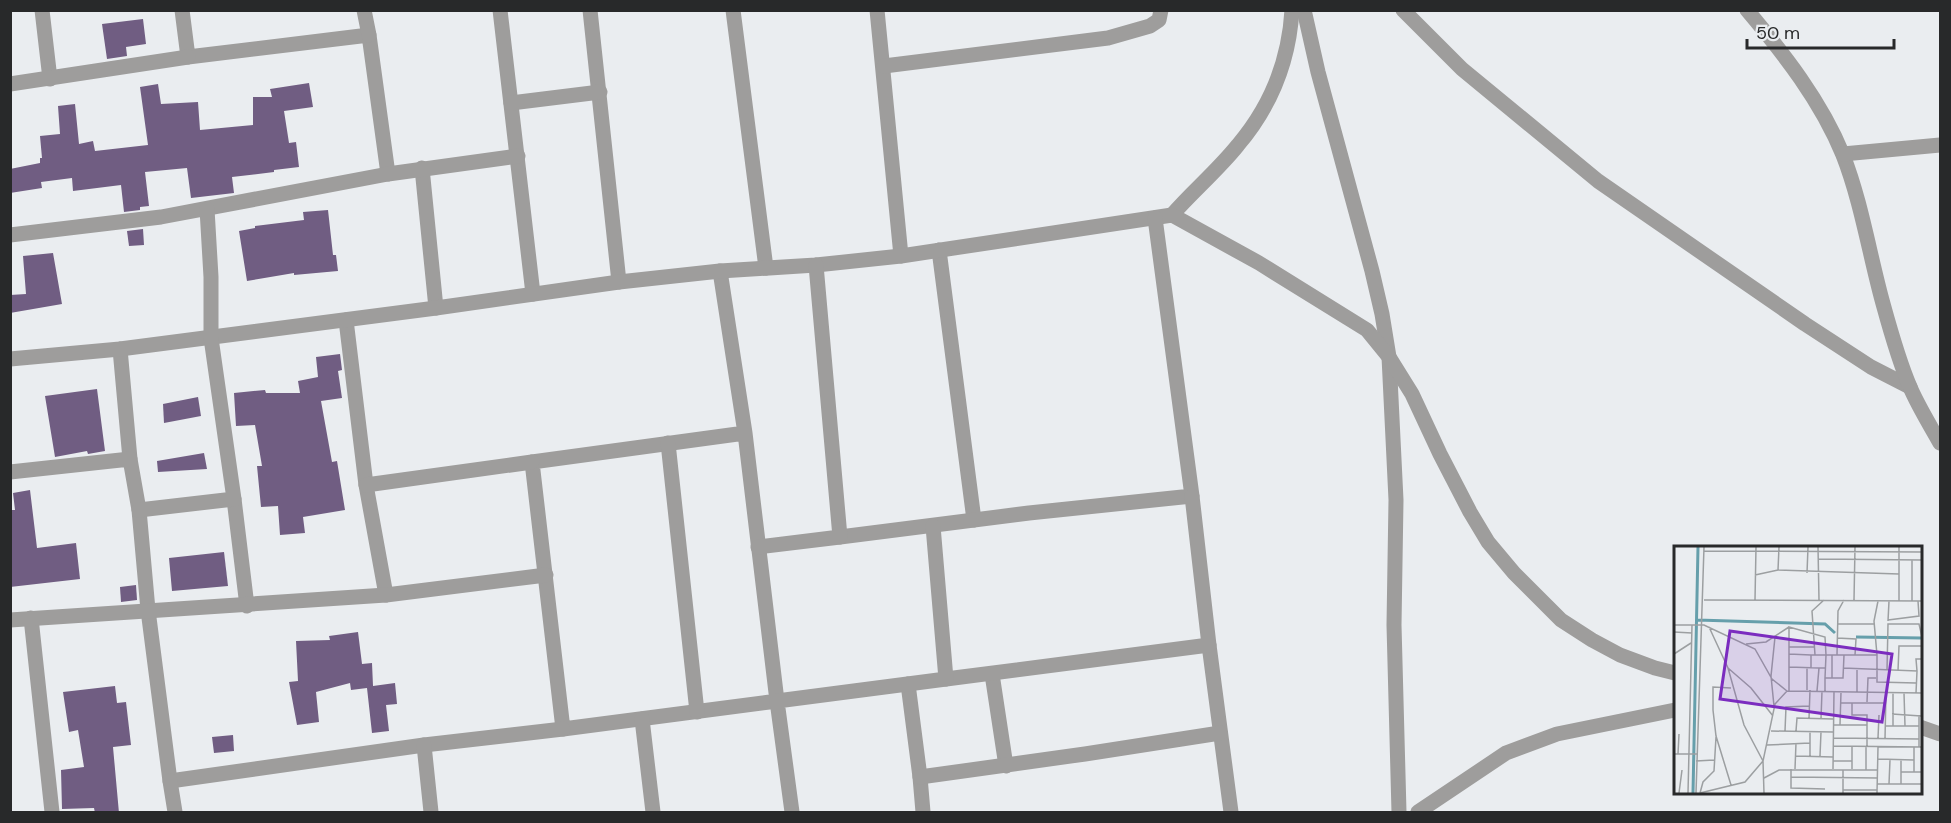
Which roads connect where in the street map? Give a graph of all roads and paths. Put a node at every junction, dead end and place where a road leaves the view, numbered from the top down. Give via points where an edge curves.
1 (42, 10) edge
2 (182, 10) edge
3 (364, 10) edge
4 (500, 10) edge
5 (590, 10) edge
6 (733, 10) edge
7 (878, 10) edge
8 (1161, 10) edge
9 (1292, 10) edge
10 (1304, 10) edge
11 (1403, 10) edge
12 (1747, 10) edge
13 (369, 35) junction
14 (188, 57) junction
15 (884, 66) junction
16 (50, 78) junction
17 (10, 84) edge
18 (600, 92) junction
19 (512, 103) junction
20 (1941, 145) edge
21 (1843, 154) junction
22 (518, 156) junction
23 (422, 168) junction
24 (387, 174) junction
25 (207, 209) junction
26 (1172, 215) junction
27 (1155, 218) junction
28 (10, 235) edge
29 (939, 250) junction
30 (901, 256) junction
31 (816, 265) junction
32 (766, 268) junction
33 (720, 271) junction
34 (619, 282) junction
35 (533, 294) junction
36 (436, 308) junction
37 (346, 320) junction
38 (211, 338) junction
39 (120, 349) junction
40 (1389, 357) junction
41 (10, 359) edge
42 (1910, 387) junction
43 (745, 433) junction
44 (668, 443) junction
45 (1941, 443) edge
46 (130, 459) junction
47 (532, 462) junction
48 (10, 472) edge
49 (366, 485) junction
50 (1192, 496) junction
51 (234, 499) junction
52 (139, 510) junction
53 (974, 520) junction
54 (933, 526) junction
55 (840, 537) junction
56 (758, 547) junction
57 (546, 575) junction
58 (386, 595) junction
59 (247, 606) junction
60 (148, 610) junction
61 (31, 618) junction
62 (10, 620) edge
63 (1209, 645) junction
64 (1674, 673) edge
65 (992, 674) junction
66 (946, 679) junction
67 (908, 684) junction
68 (777, 701) junction
69 (1674, 710) edge
70 (697, 712) junction
71 (642, 719) junction
72 (1921, 727) edge
73 (563, 729) junction
74 (1220, 733) junction
75 (1941, 734) edge
76 (424, 745) junction
77 (1006, 766) junction
78 (920, 777) junction
79 (170, 781) junction
80 (52, 813) edge
81 (175, 813) edge
82 (431, 813) edge
83 (653, 813) edge
84 (792, 813) edge
85 (923, 813) edge
86 (1231, 813) edge
87 (1399, 813) edge
88 (1418, 813) edge

1 - 16 street
2 - 14 street
3 - 13 street
4 - 19 street
5 - 18 street
6 - 32 street
7 - 15 street
8 - 15 street via 1159,20 1150,26 1108,38
9 - 26 street via 1282,68 1266,107 1238,145
10 - 40 street via 1372,271
11 - 42 street via 1462,69 1598,180 1814,330 1870,367
12 - 21 street via 1816,102
13 - 14 street
13 - 24 street
14 - 16 street
15 - 30 street
16 - 17 street
18 - 19 street
18 - 34 street
19 - 22 street
20 - 21 street
21 - 42 street via 1888,322
22 - 23 street
22 - 35 street
23 - 24 street
23 - 36 street
24 - 25 street
25 - 28 street
25 - 38 street
26 - 27 street
26 - 40 street via 1367,330
27 - 29 street
27 - 50 street
29 - 30 street
29 - 53 street
30 - 31 street
31 - 32 street
31 - 55 street
32 - 33 street
33 - 34 street
33 - 43 street
34 - 35 street
35 - 36 street
36 - 37 street
37 - 38 street
37 - 49 street
38 - 39 street
38 - 51 street
39 - 41 street
39 - 46 street
40 - 64 street via 1412,394 1470,512 1514,573 1561,620 1592,640 1620,655
40 - 87 street via 1396,500 1394,625
42 - 45 street
43 - 44 street
43 - 56 street
44 - 47 street
44 - 70 street
46 - 48 street
46 - 52 street
47 - 49 street
47 - 57 street
49 - 58 street
50 - 53 street
50 - 63 street
51 - 52 street
51 - 59 street
52 - 60 street
53 - 54 street
54 - 55 street
54 - 66 street
55 - 56 street
56 - 68 street
57 - 58 street
57 - 73 street
58 - 59 street
59 - 60 street
60 - 61 street
60 - 79 street
61 - 62 street
61 - 80 street
63 - 65 street
63 - 74 street
65 - 66 street
65 - 77 street
66 - 67 street
67 - 68 street
67 - 78 street
68 - 70 street
68 - 84 street
69 - 88 street via 1557,734 1506,753
70 - 71 street
71 - 73 street
71 - 83 street
72 - 75 street
73 - 76 street
74 - 77 street
74 - 86 street
76 - 79 street
76 - 82 street
77 - 78 street
78 - 85 street
79 - 81 street

